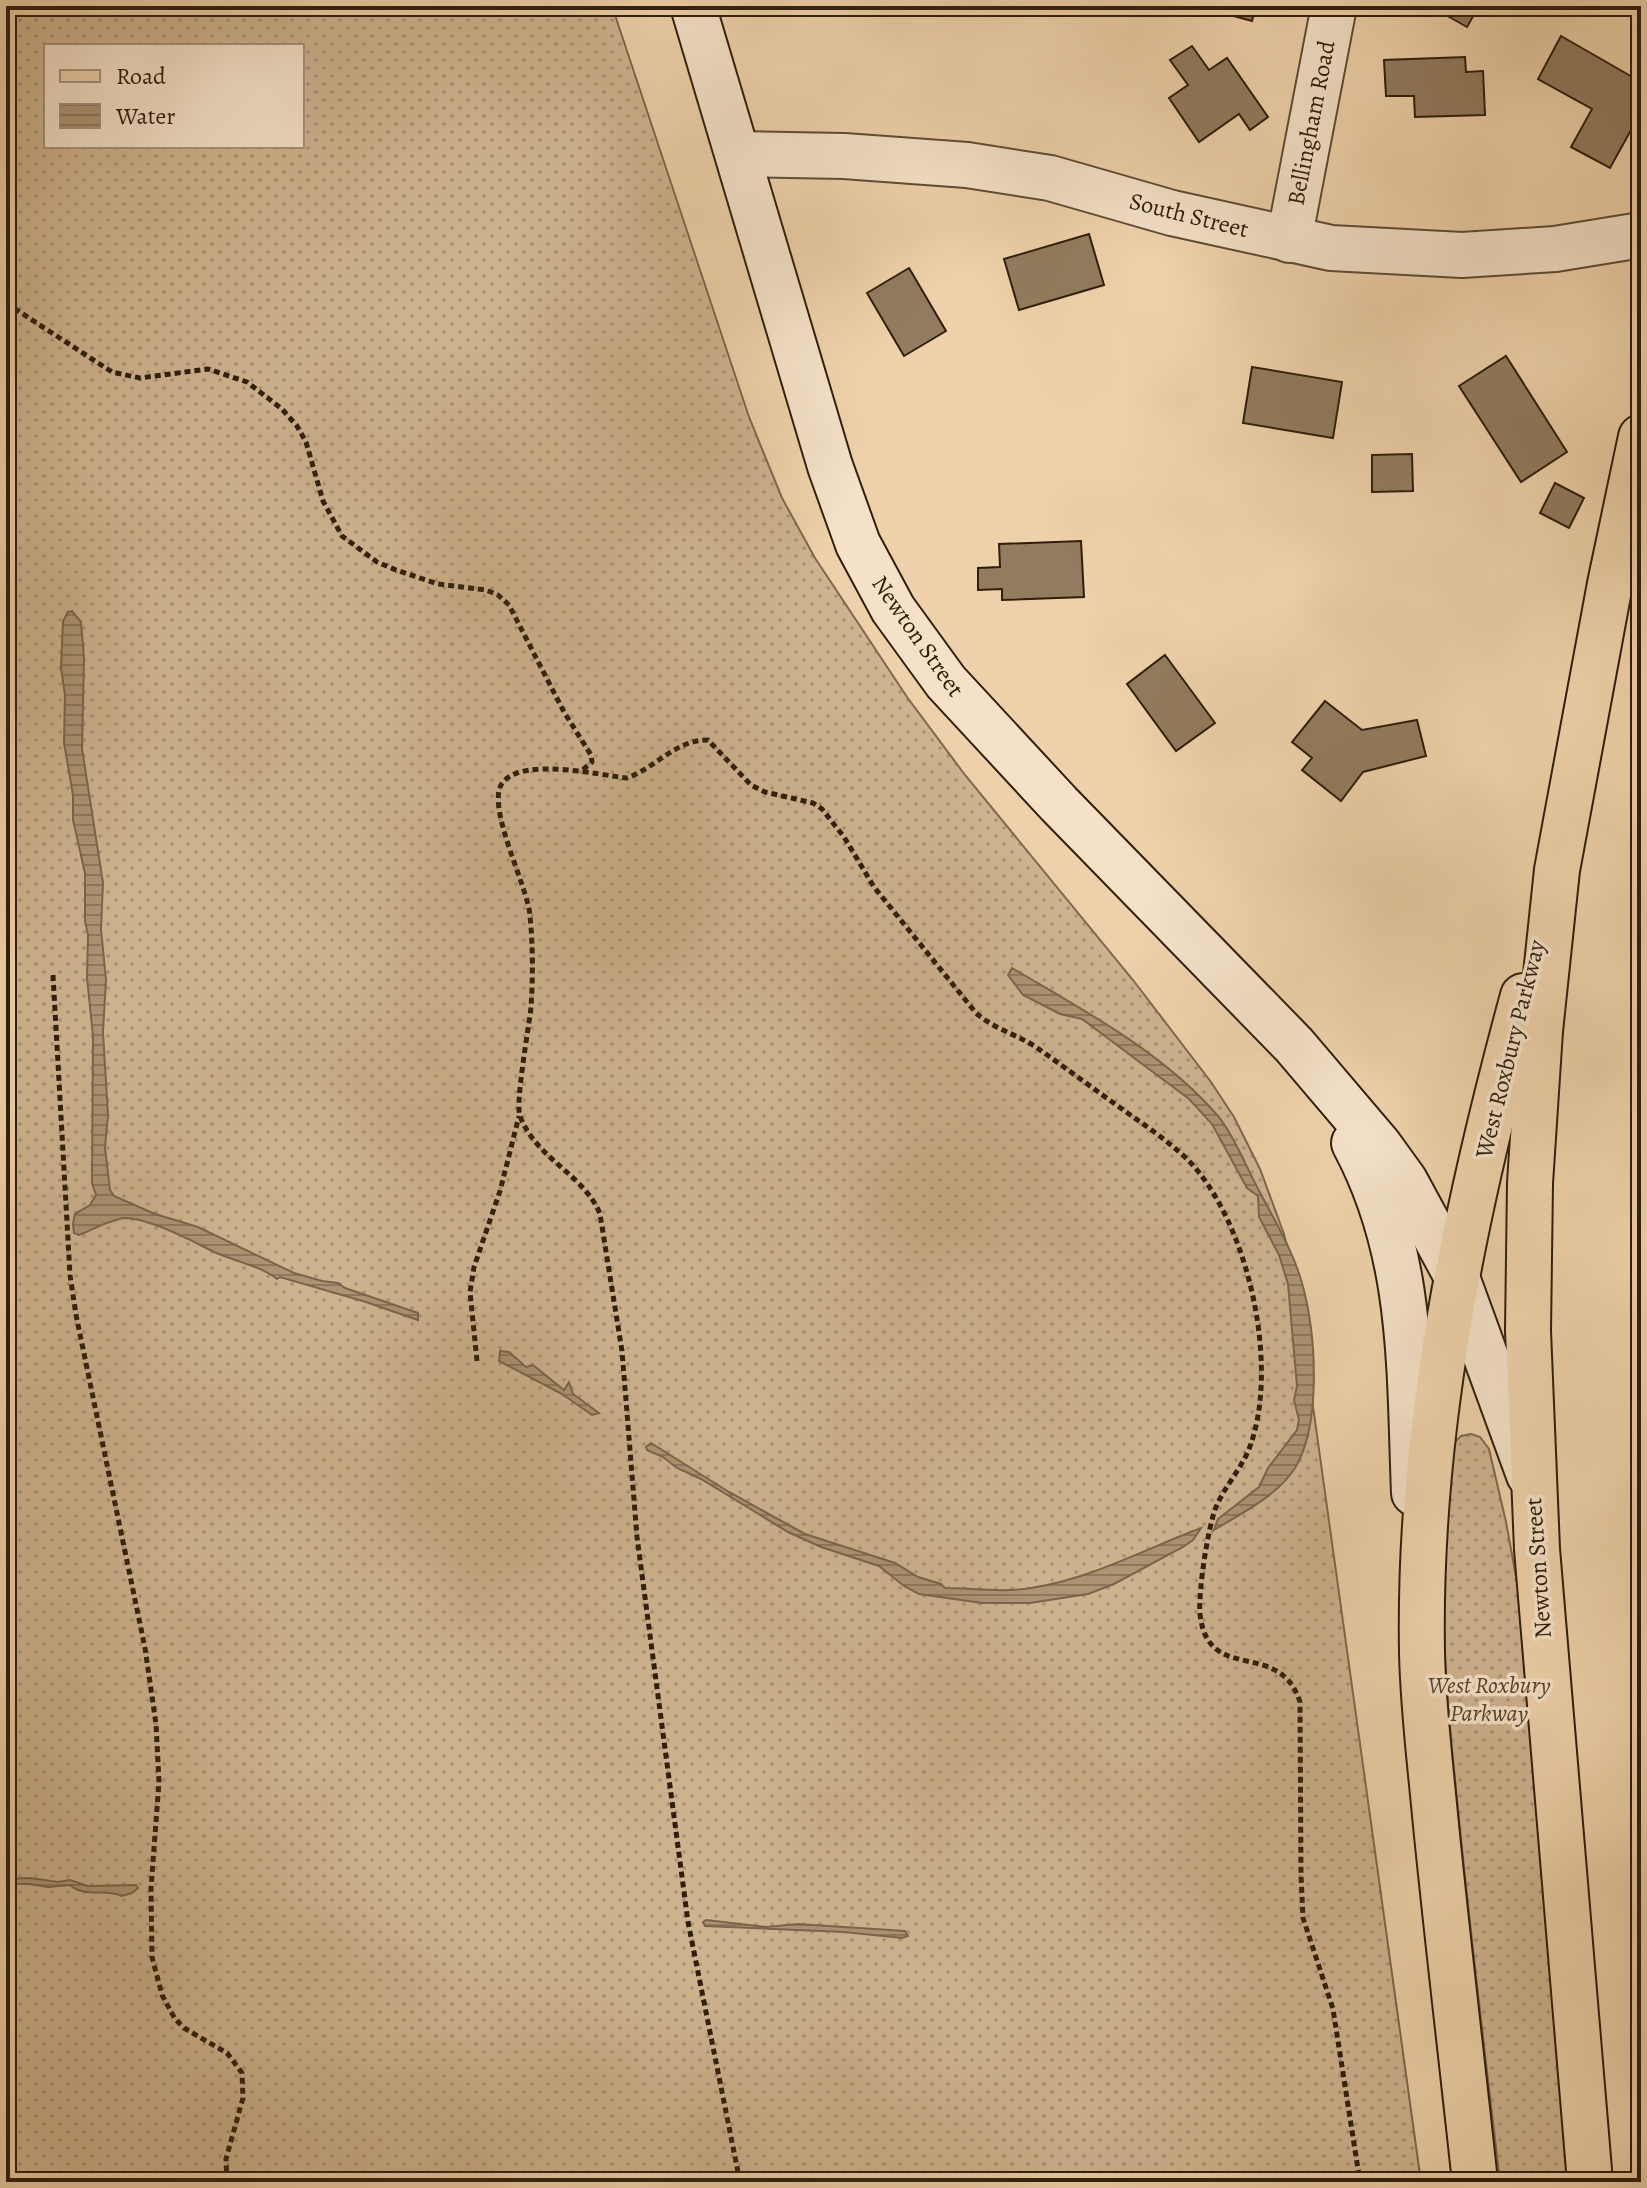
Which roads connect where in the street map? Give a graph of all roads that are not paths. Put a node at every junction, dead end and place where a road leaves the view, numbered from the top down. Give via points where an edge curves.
1 (693, 6) edge
2 (1334, 6) edge
3 (738, 154) junction
4 (1641, 235) edge
5 (1289, 240) junction
6 (1641, 437) edge
7 (1557, 870) junction
8 (1308, 1060) junction
9 (1456, 1275) junction
10 (1533, 1487) junction
11 (1422, 1649) junction
12 (1475, 2182) edge
13 (1590, 2182) edge

1 - 3 main road, Newton Street
2 - 5 main road, Bellingham Road
3 - 5 main road, South Street via 967,165 1050,178
3 - 8 main road, Newton Street via 830,466 858,544 893,609 946,682 1038,782
4 - 5 main road, South Street via 1555,249 1462,255 1331,248
6 - 7 main road, West Roxbury Parkway
7 - 9 main road, West Roxbury Parkway
7 - 10 main road, West Roxbury Parkway via 1532,1136 1528,1331
8 - 9 main road, Newton Street via 1400,1174
8 - 11 main road, Newton Street via 1370,1175 1398,1261 1409,1364
9 - 10 main road, Newton Street
9 - 11 main road, West Roxbury Parkway via 1427,1503
10 - 13 main road, Newton Street
11 - 12 main road, West Roxbury Parkway via 1429,1761

